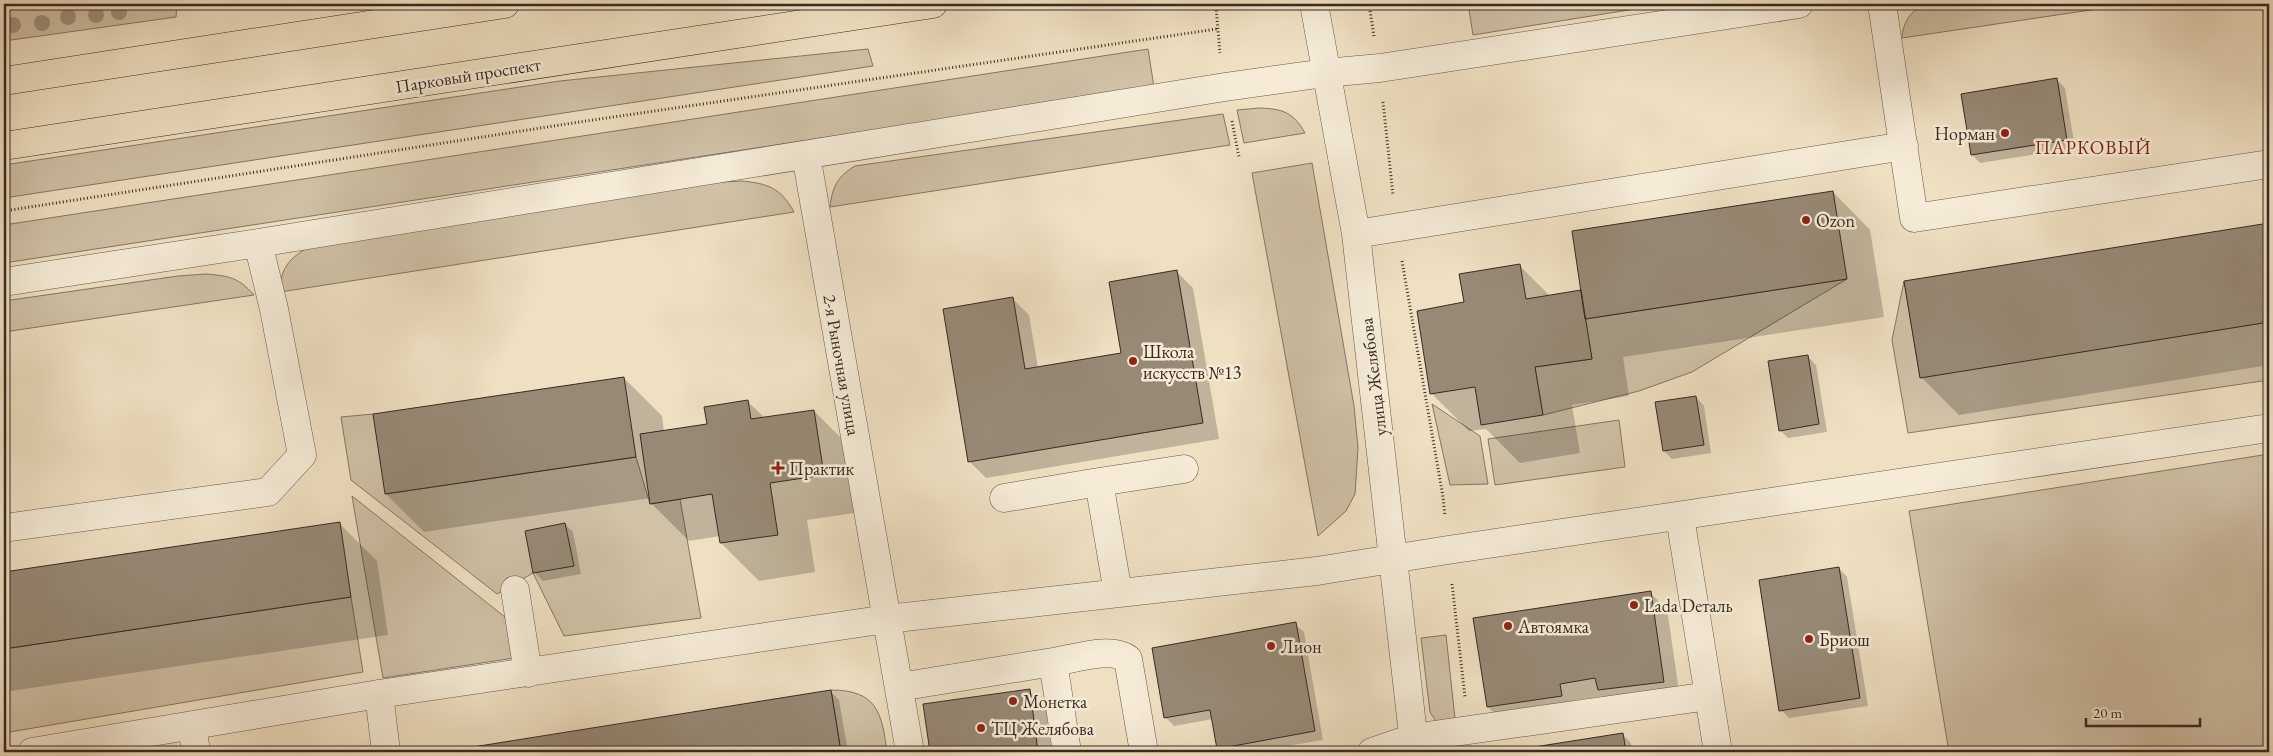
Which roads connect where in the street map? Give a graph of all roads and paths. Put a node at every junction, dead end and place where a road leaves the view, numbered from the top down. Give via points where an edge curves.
1 (505, 4) edge
2 (932, 4) edge
3 (1314, 4) edge
4 (1369, 4) edge
5 (1401, 4) edge
6 (1799, 4) edge
7 (1882, 4) edge
8 (1216, 7) dead end
9 (1325, 73) junction
10 (4, 81) edge
11 (1387, 136) dead end
12 (4, 146) edge
13 (1904, 146) junction
14 (806, 156) junction
15 (2269, 164) edge
16 (4, 211) edge
17 (1396, 227) junction
18 (1356, 234) junction
19 (258, 243) junction
20 (4, 282) edge
21 (2269, 428) edge
22 (1184, 469) dead end
23 (1100, 482) junction
24 (1004, 498) dead end
25 (1680, 517) junction
26 (4, 528) edge
27 (1448, 550) junction
28 (1394, 559) junction
29 (515, 590) dead end
30 (1118, 593) junction
31 (887, 618) junction
32 (1053, 662) junction
33 (528, 673) junction
34 (899, 687) junction
35 (379, 694) junction
36 (1709, 696) junction
37 (192, 725) junction
38 (1469, 732) junction
39 (1414, 745) edge
40 (99, 747) edge
41 (32, 752) edge
42 (196, 752) edge
43 (386, 752) edge
44 (910, 752) edge
45 (1068, 752) edge
46 (1144, 752) edge
47 (1372, 752) edge
48 (1718, 752) edge

1 - 10 main road
2 - 12 main road, Парковый проспект
3 - 9 street, улица Желябова
4 - 5 path via 1369,8
6 - 9 street via 1380,68
7 - 13 street
8 - 16 path via 1217,29 586,121
9 - 14 street
9 - 18 street, улица Желябова
11 - 17 path
13 - 15 street via 1914,218
13 - 17 street
14 - 19 street
14 - 31 street, 2-я Рыночная улица
17 - 18 street
17 - 27 path via 1444,497
18 - 28 street, улица Желябова
19 - 20 street
19 - 26 street via 302,454 268,492
21 - 25 street
22 - 23 street
23 - 24 street
23 - 30 street
25 - 27 street
25 - 36 street
27 - 28 street
27 - 38 path
28 - 30 street
28 - 39 street, улица Желябова
29 - 33 street
30 - 31 street
31 - 33 street
31 - 34 street, 2-я Рыночная улица
32 - 34 street
32 - 45 street
32 - 46 street via 1110,653 1120,653 1128,659
33 - 35 street
34 - 44 street, 2-я Рыночная улица
35 - 37 street
35 - 43 street
36 - 38 street
36 - 48 street
37 - 40 street
37 - 42 street
38 - 39 street
39 - 47 street
40 - 41 street

